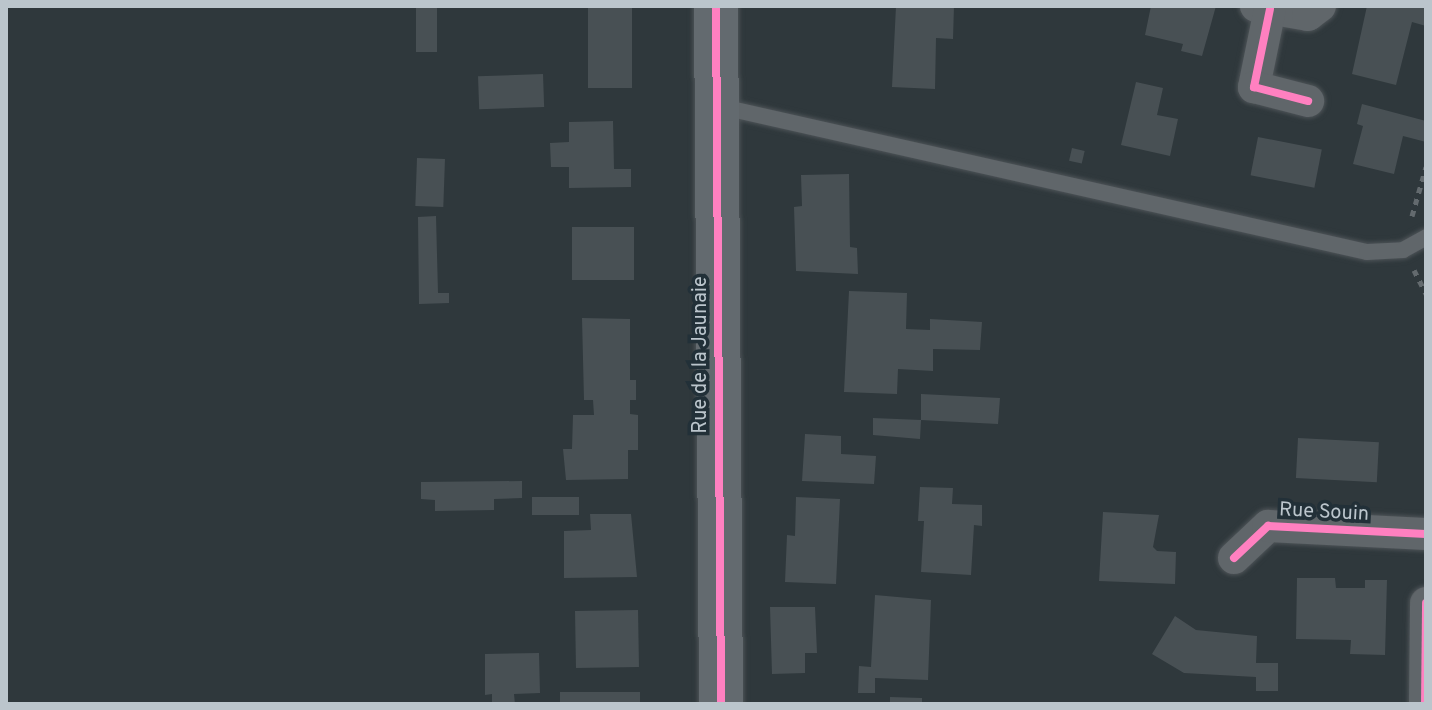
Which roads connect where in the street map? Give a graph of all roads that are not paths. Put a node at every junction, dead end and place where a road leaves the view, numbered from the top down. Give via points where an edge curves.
1 (716, 6) edge
2 (1320, 6) edge
3 (1263, 8) edge
4 (1308, 101) dead end
5 (716, 105) junction
6 (1426, 237) edge
7 (1426, 534) edge
8 (1234, 558) dead end
9 (1426, 603) edge
10 (721, 704) edge
11 (1425, 704) edge

1 - 5 main road, Rue de la Jaunaie
2 - 3 street via 1308,15
3 - 4 street via 1254,87
5 - 6 lane via 1367,252 1403,250
5 - 10 main road, Rue de la Jaunaie
7 - 8 street, Rue Souin via 1268,526
9 - 11 street

